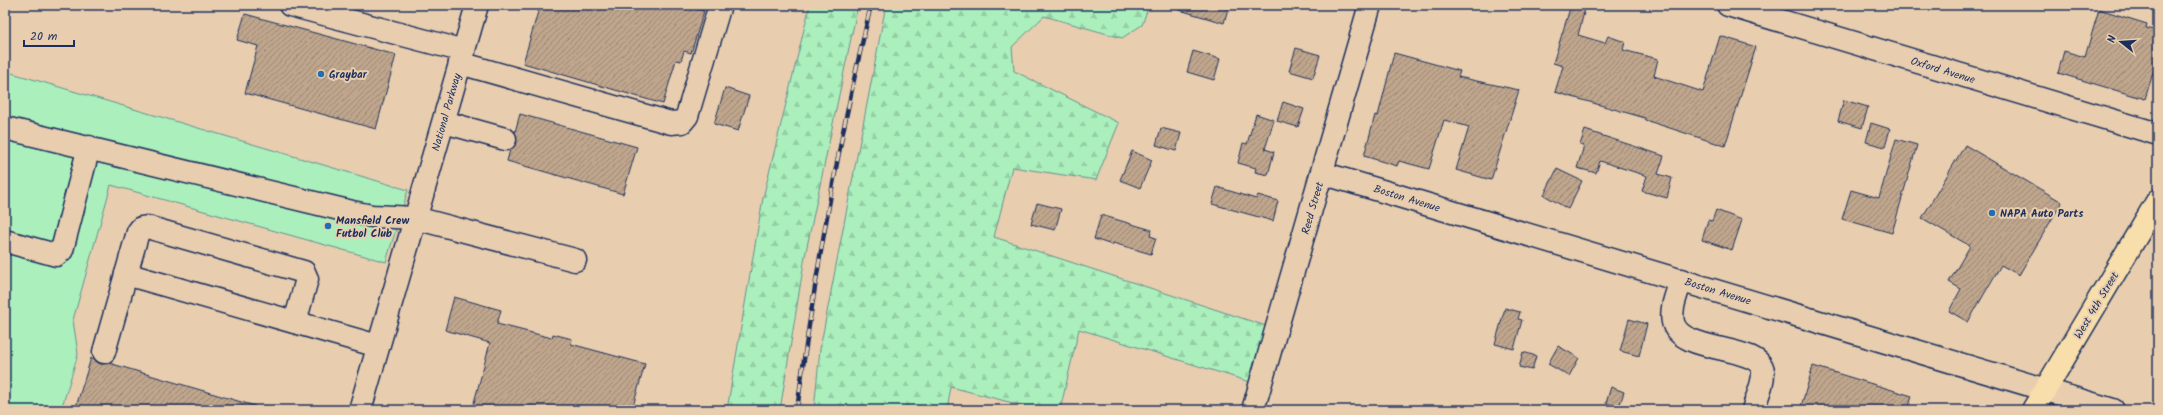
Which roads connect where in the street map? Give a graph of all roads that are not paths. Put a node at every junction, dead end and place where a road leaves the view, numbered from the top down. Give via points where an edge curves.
1 (290, 5) edge
2 (477, 5) edge
3 (720, 5) edge
4 (1370, 5) edge
5 (1728, 5) edge
6 (462, 57) junction
7 (444, 122) junction
8 (5, 128) edge
9 (2158, 134) edge
10 (504, 139) dead end
11 (89, 147) junction
12 (1322, 173) junction
13 (2158, 200) edge
14 (415, 218) junction
15 (5, 241) edge
16 (575, 260) dead end
17 (126, 274) junction
18 (1681, 280) junction
19 (295, 322) junction
20 (378, 346) junction
21 (104, 352) dead end
22 (2046, 390) junction
23 (360, 410) edge
24 (1253, 410) edge
25 (1753, 410) edge
26 (2033, 410) edge
27 (2113, 410) edge

1 - 6 street
2 - 6 street, National Parkway
3 - 6 street via 687,116 682,122 672,123
4 - 12 street, Reed Street
5 - 9 street, Oxford Avenue
6 - 7 street, National Parkway
7 - 10 street
7 - 14 street, National Parkway
8 - 11 street
11 - 14 street via 358,213
11 - 15 street via 62,250 56,255
12 - 18 street, Boston Avenue
12 - 24 street, Reed Street
13 - 22 main road, West 4th Street
14 - 16 street
14 - 20 street, National Parkway
17 - 19 street
17 - 19 street via 138,232 141,228 147,227 304,272 307,279
17 - 21 street
18 - 22 street, Boston Avenue
18 - 25 street via 1672,314 1674,324 1680,333 1692,340 1751,358 1761,364 1762,381
19 - 20 street
20 - 23 street, National Parkway
22 - 26 main road, West 4th Street
22 - 27 street, Boston Avenue

